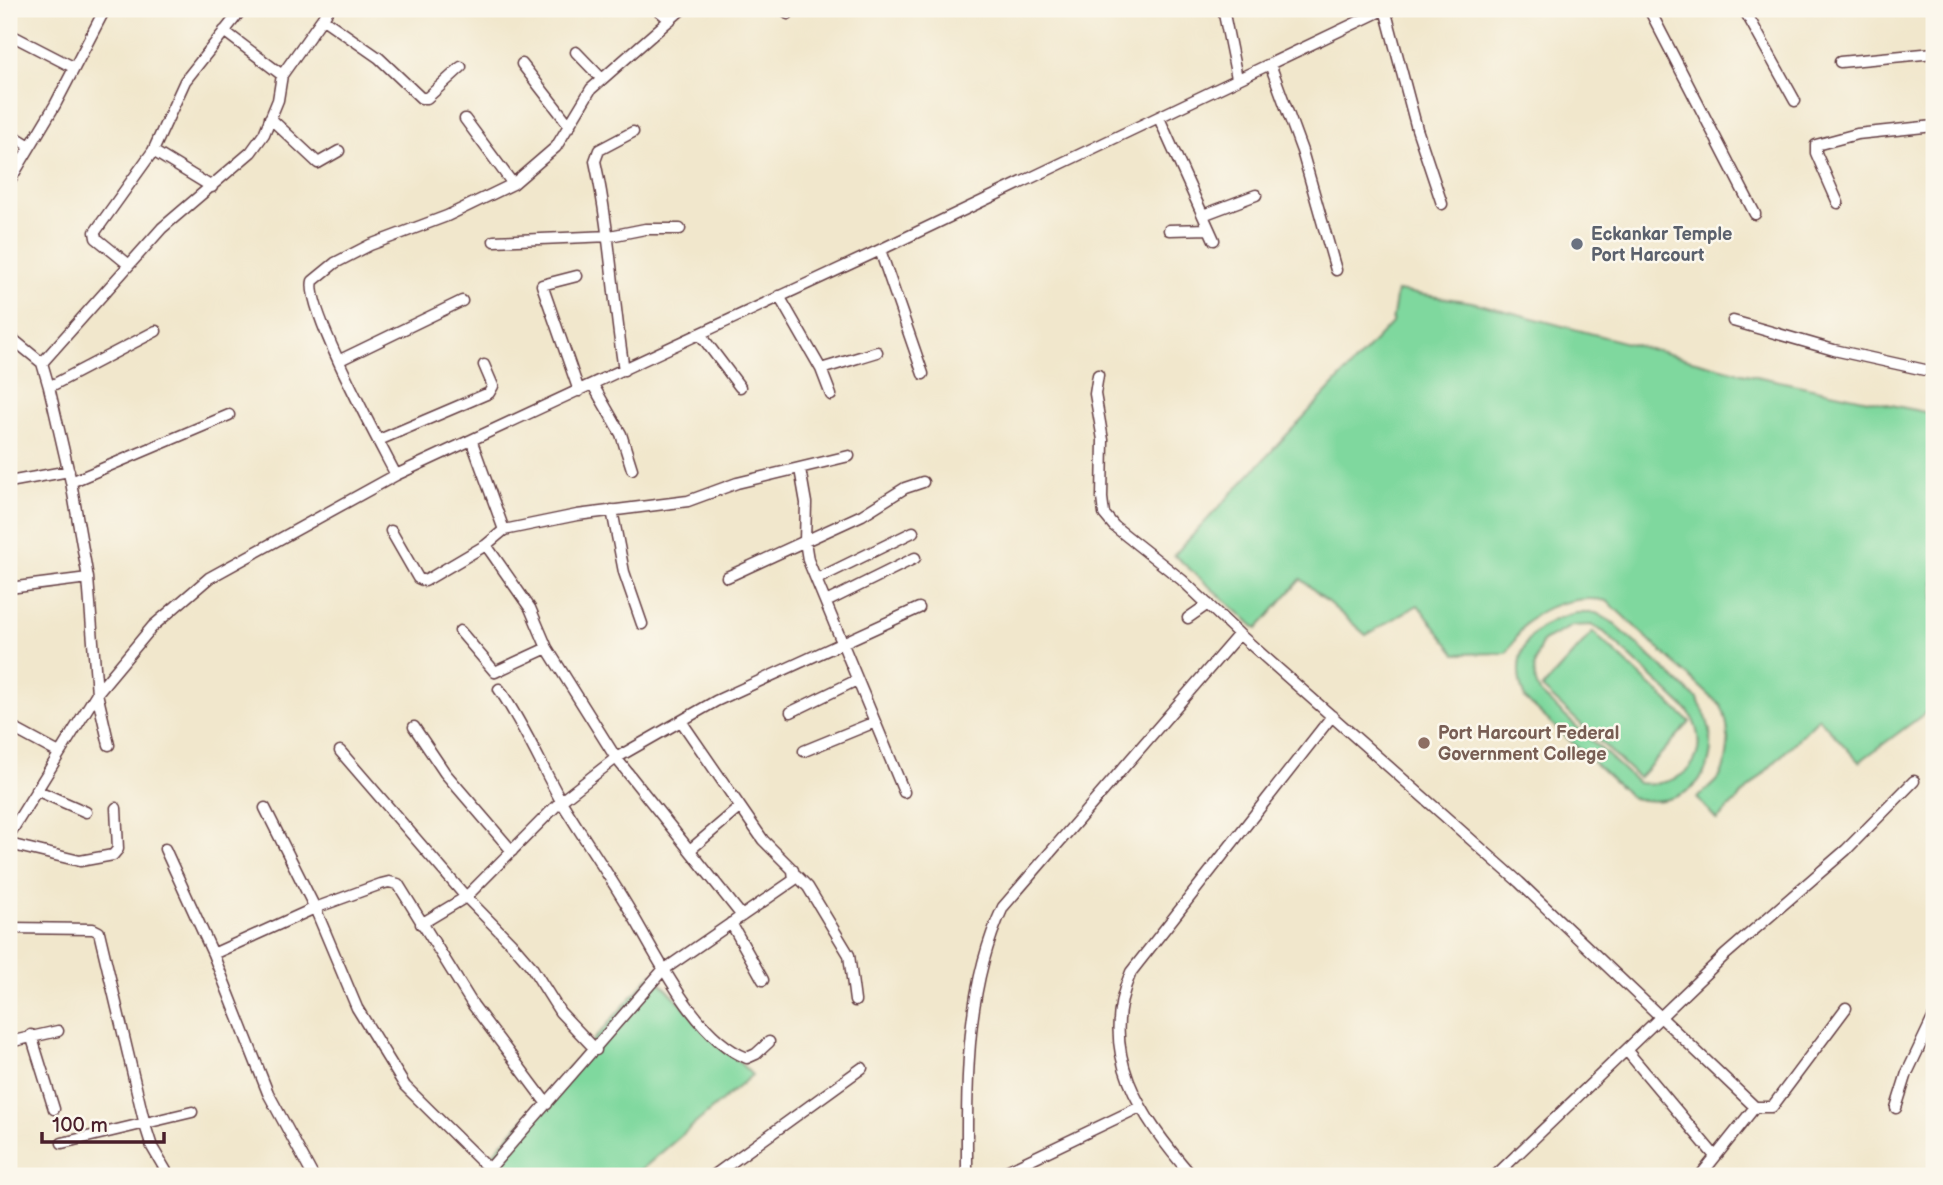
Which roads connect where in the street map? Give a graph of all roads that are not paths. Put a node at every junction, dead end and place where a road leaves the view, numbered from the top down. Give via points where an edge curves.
1 (105, 9) edge
2 (242, 9) edge
3 (329, 9) edge
4 (657, 9) edge
5 (682, 9) edge
6 (1223, 9) edge
7 (1385, 9) edge
8 (1648, 9) edge
9 (1744, 9) edge
10 (323, 19) junction
11 (670, 20) junction
12 (224, 31) junction
13 (9, 34) edge
14 (576, 52) dead end
15 (1934, 52) edge
16 (1840, 62) dead end
17 (522, 64) dead end
18 (1270, 64) junction
19 (461, 66) dead end
20 (74, 67) junction
21 (282, 75) junction
22 (1237, 78) junction
23 (602, 79) junction
24 (1795, 101) dead end
25 (271, 118) junction
26 (1159, 118) junction
27 (465, 119) dead end
28 (570, 126) junction
29 (1934, 126) edge
30 (633, 132) dead end
31 (9, 133) edge
32 (30, 146) junction
33 (153, 151) junction
34 (339, 151) dead end
35 (9, 182) edge
36 (513, 184) junction
37 (212, 187) junction
38 (1256, 195) dead end
39 (1838, 203) dead end
40 (1442, 204) dead end
41 (1203, 215) junction
42 (1755, 215) dead end
43 (680, 229) dead end
44 (1209, 229) junction
45 (1169, 230) dead end
46 (610, 236) junction
47 (1214, 240) dead end
48 (494, 242) dead end
49 (880, 250) junction
50 (128, 264) junction
51 (1336, 270) dead end
52 (577, 276) dead end
53 (779, 296) junction
54 (462, 300) dead end
55 (1732, 321) dead end
56 (156, 331) dead end
57 (700, 334) junction
58 (9, 337) edge
59 (877, 352) dead end
60 (340, 360) junction
61 (42, 363) junction
62 (484, 365) dead end
63 (821, 369) junction
64 (624, 370) junction
65 (1934, 372) edge
66 (923, 374) dead end
67 (1098, 375) dead end
68 (593, 385) junction
69 (49, 387) junction
70 (740, 387) dead end
71 (579, 391) junction
72 (831, 396) dead end
73 (229, 415) dead end
74 (379, 440) junction
75 (472, 442) junction
76 (849, 456) dead end
77 (632, 469) dead end
78 (800, 469) junction
79 (69, 471) junction
80 (396, 475) junction
81 (9, 482) edge
82 (71, 482) junction
83 (923, 482) dead end
84 (612, 510) junction
85 (504, 530) junction
86 (391, 531) dead end
87 (913, 532) dead end
88 (805, 541) junction
89 (486, 545) junction
90 (915, 558) dead end
91 (727, 577) dead end
92 (88, 578) junction
93 (817, 579) junction
94 (9, 588) edge
95 (826, 602) junction
96 (1208, 604) junction
97 (919, 608) dead end
98 (1188, 618) dead end
99 (642, 624) dead end
100 (460, 631) dead end
101 (1239, 634) junction
102 (843, 641) junction
103 (547, 648) junction
104 (858, 680) junction
105 (499, 690) dead end
106 (97, 693) junction
107 (791, 712) dead end
108 (1332, 716) junction
109 (681, 721) junction
110 (875, 722) junction
111 (9, 726) edge
112 (414, 727) dead end
113 (109, 745) dead end
114 (340, 751) dead end
115 (804, 751) dead end
116 (59, 753) junction
117 (617, 758) junction
118 (1914, 781) dead end
119 (36, 790) junction
120 (904, 792) dead end
121 (561, 800) junction
122 (740, 807) junction
123 (117, 808) dead end
124 (265, 808) dead end
125 (86, 812) dead end
126 (10, 830) edge
127 (9, 844) edge
128 (165, 849) dead end
129 (690, 850) junction
130 (512, 851) junction
131 (796, 875) junction
132 (466, 897) junction
133 (315, 908) junction
134 (743, 916) junction
135 (731, 923) junction
136 (421, 924) junction
137 (9, 928) edge
138 (213, 954) junction
139 (662, 971) junction
140 (763, 980) dead end
141 (855, 1001) dead end
142 (1846, 1008) dead end
143 (1934, 1016) edge
144 (1660, 1019) junction
145 (58, 1031) dead end
146 (31, 1035) junction
147 (9, 1042) edge
148 (769, 1042) dead end
149 (597, 1050) junction
150 (1627, 1051) junction
151 (862, 1068) dead end
152 (547, 1104) junction
153 (1140, 1107) junction
154 (1755, 1107) junction
155 (1896, 1108) dead end
156 (54, 1109) dead end
157 (192, 1112) dead end
158 (145, 1125) junction
159 (62, 1143) dead end
160 (1714, 1156) junction
161 (486, 1173) edge
162 (169, 1176) edge
163 (313, 1176) edge
164 (713, 1176) edge
165 (967, 1176) edge
166 (996, 1176) edge
167 (1192, 1176) edge
168 (1495, 1176) edge
169 (1700, 1176) edge

1 - 20 street
2 - 12 street
3 - 10 street
4 - 11 street
5 - 11 street
6 - 22 street
7 - 18 street
7 - 40 street
8 - 42 street
9 - 24 street
10 - 19 street via 379,58 421,98 427,98
10 - 21 street
11 - 23 street
12 - 21 street
12 - 33 street via 185,81
13 - 20 street
14 - 23 street
15 - 16 street
17 - 28 street
18 - 22 street
18 - 51 street via 1302,151
20 - 32 street
21 - 25 street via 283,86
22 - 26 street
23 - 28 street
25 - 34 street via 318,163
25 - 37 street via 251,152
26 - 41 street
26 - 49 street
27 - 36 street
28 - 36 street via 556,147
29 - 39 street via 1857,134 1816,145
30 - 46 street via 596,154
31 - 32 street
32 - 35 street
33 - 37 street
33 - 50 street via 95,232 96,239
36 - 60 street via 447,216 370,245 318,275 312,294
37 - 50 street via 162,228
38 - 41 street
41 - 44 street
43 - 46 street
44 - 45 street
44 - 47 street
46 - 48 street
46 - 64 street
49 - 53 street
49 - 66 street
50 - 61 street
52 - 71 street via 542,285
53 - 57 street
53 - 63 street
54 - 60 street
55 - 65 street
56 - 69 street
57 - 64 street
57 - 70 street
58 - 61 street
59 - 63 street
60 - 74 street
61 - 69 street
62 - 74 street via 493,386 489,393
63 - 72 street
64 - 68 street
67 - 96 street via 1095,394 1103,440 1104,514
68 - 71 street
68 - 77 street via 621,434
69 - 79 street
71 - 75 street
73 - 82 street
74 - 80 street
75 - 80 street
75 - 85 street
76 - 78 street
78 - 84 street via 688,501
78 - 88 street via 807,513
79 - 81 street
79 - 82 street
80 - 106 street via 209,578 153,626
82 - 92 street
83 - 88 street
84 - 85 street
84 - 99 street via 624,572
85 - 89 street
86 - 89 street via 421,581
87 - 93 street
88 - 91 street
88 - 93 street
89 - 103 street via 530,608
90 - 95 street
92 - 94 street
92 - 106 street
93 - 95 street
95 - 102 street
96 - 98 street
96 - 101 street
97 - 102 street
100 - 103 street via 495,671
101 - 108 street
101 - 165 street via 1003,907 986,947 976,989
102 - 104 street
102 - 109 street
103 - 117 street
104 - 107 street
104 - 110 street
105 - 121 street via 527,732
106 - 113 street
106 - 116 street
108 - 144 street via 1519,882
108 - 153 street via 1131,972 1116,1030 1121,1059
109 - 117 street
109 - 122 street
110 - 115 street
110 - 120 street
111 - 116 street
112 - 130 street via 445,772
114 - 132 street
116 - 119 street
117 - 121 street
117 - 129 street
118 - 144 street via 1846,850 1725,955
119 - 125 street
119 - 126 street
121 - 130 street
121 - 139 street via 634,916
122 - 129 street
122 - 131 street
123 - 127 street via 118,849 113,855 80,860
124 - 133 street
128 - 138 street
129 - 134 street
130 - 132 street
131 - 134 street
131 - 141 street via 849,955
132 - 136 street
132 - 149 street via 512,944 560,1013
133 - 136 street via 389,881 398,884
133 - 138 street
133 - 161 street via 357,1008 405,1086
134 - 135 street
135 - 139 street
135 - 140 street
136 - 152 street via 473,1005
137 - 158 street via 99,932
138 - 163 street via 268,1093
139 - 148 street via 718,1039 738,1054 747,1058
139 - 149 street
142 - 154 street via 1772,1107
143 - 155 street
144 - 150 street
144 - 154 street
145 - 146 street
146 - 147 street
146 - 156 street
149 - 152 street
150 - 160 street
150 - 168 street
151 - 164 street
152 - 161 street
153 - 166 street
153 - 167 street
154 - 160 street
157 - 158 street
158 - 159 street
158 - 162 street
160 - 169 street

